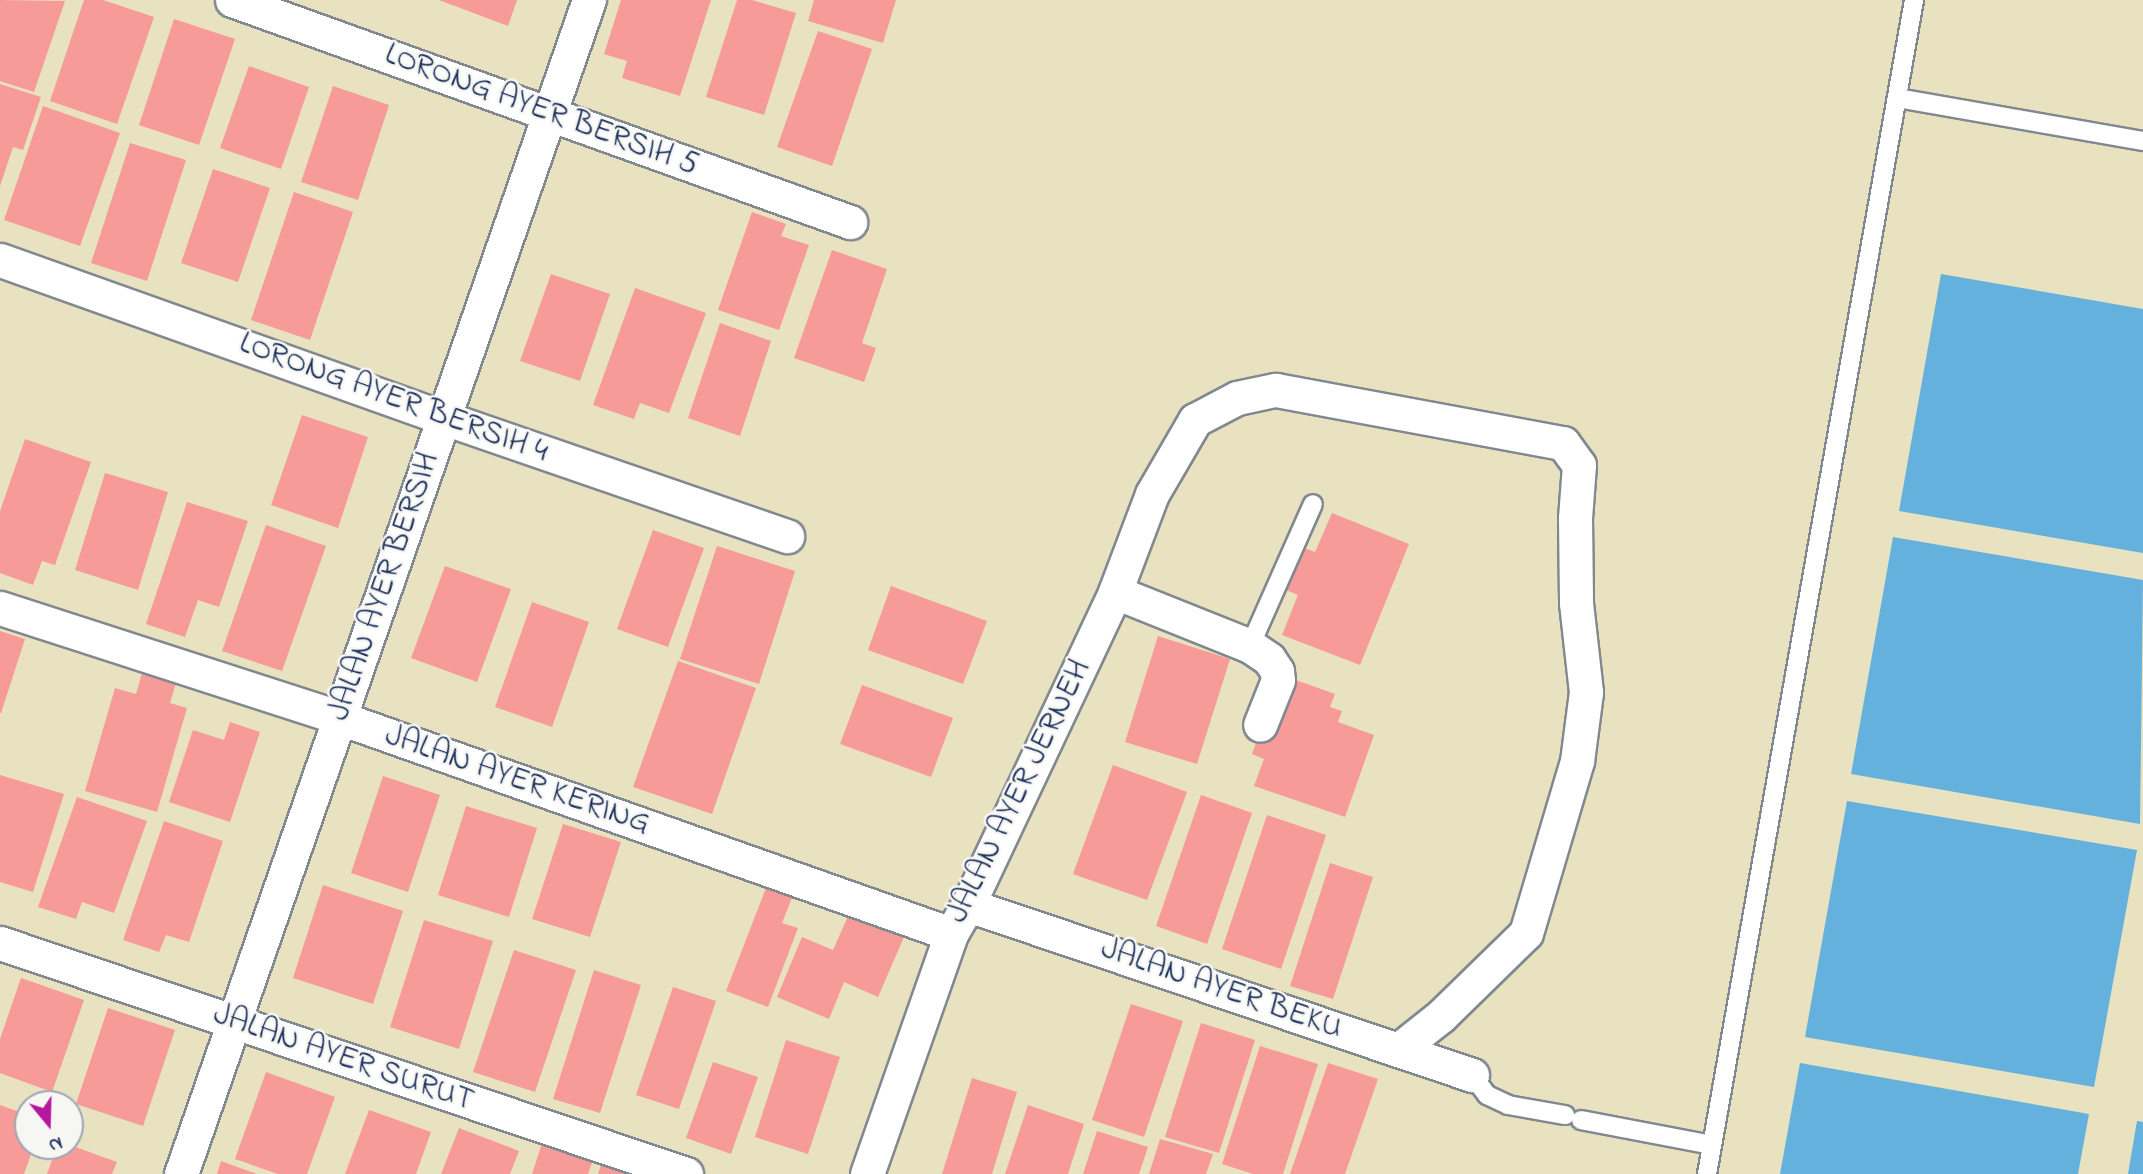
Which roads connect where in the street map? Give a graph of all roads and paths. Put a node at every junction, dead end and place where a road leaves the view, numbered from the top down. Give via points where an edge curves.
1 (232, 0) edge
2 (589, 0) edge
3 (1914, 0) edge
4 (1897, 99) junction
5 (550, 115) junction
6 (2143, 141) edge
7 (850, 222) dead end
8 (0, 260) edge
9 (444, 418) junction
10 (1313, 504) dead end
11 (787, 536) dead end
12 (1115, 592) junction
13 (0, 608) edge
14 (1250, 646) junction
15 (340, 719) junction
16 (1260, 725) dead end
17 (968, 905) junction
18 (951, 934) junction
19 (0, 943) edge
20 (233, 1023) junction
21 (1398, 1050) junction
22 (1472, 1075) joint
23 (1712, 1145) junction
24 (181, 1174) edge
25 (686, 1174) edge
26 (867, 1174) edge
27 (1707, 1174) edge

1 - 5 street, LORONG AYER BERSIH 5
2 - 5 street, JALAN AYER BERSIH
3 - 4 lane
4 - 6 lane
4 - 23 lane
5 - 7 street, LORONG AYER BERSIH 5
5 - 9 street, JALAN AYER BERSIH
8 - 9 street, LORONG AYER BERSIH 4
9 - 11 street, LORONG AYER BERSIH 4
9 - 15 street, JALAN AYER BERSIH
10 - 14 lane
12 - 14 street
12 - 17 street, JALAN AYER JERNEH
12 - 21 street, JALAN AYER JERNEH via 1153,494 1195,420 1237,398 1276,390 1563,443 1579,465 1576,603 1586,692 1577,761 1526,933 1441,1016
13 - 15 street, JALAN AYER KERING
14 - 16 street via 1277,671 1278,680
15 - 18 street, JALAN AYER KERING
15 - 20 street, JALAN AYER BERSIH
17 - 18 street, JALAN AYER JERNEH
17 - 21 street, JALAN AYER BEKU
18 - 26 street, JALAN AYER JERNEH
19 - 20 street, JALAN AYER SURUT
20 - 24 street, JALAN AYER BERSIH
20 - 25 street, JALAN AYER SURUT
21 - 22 street, JALAN AYER BEKU
22 - 23 lane via 1487,1095 1508,1105
23 - 27 lane

